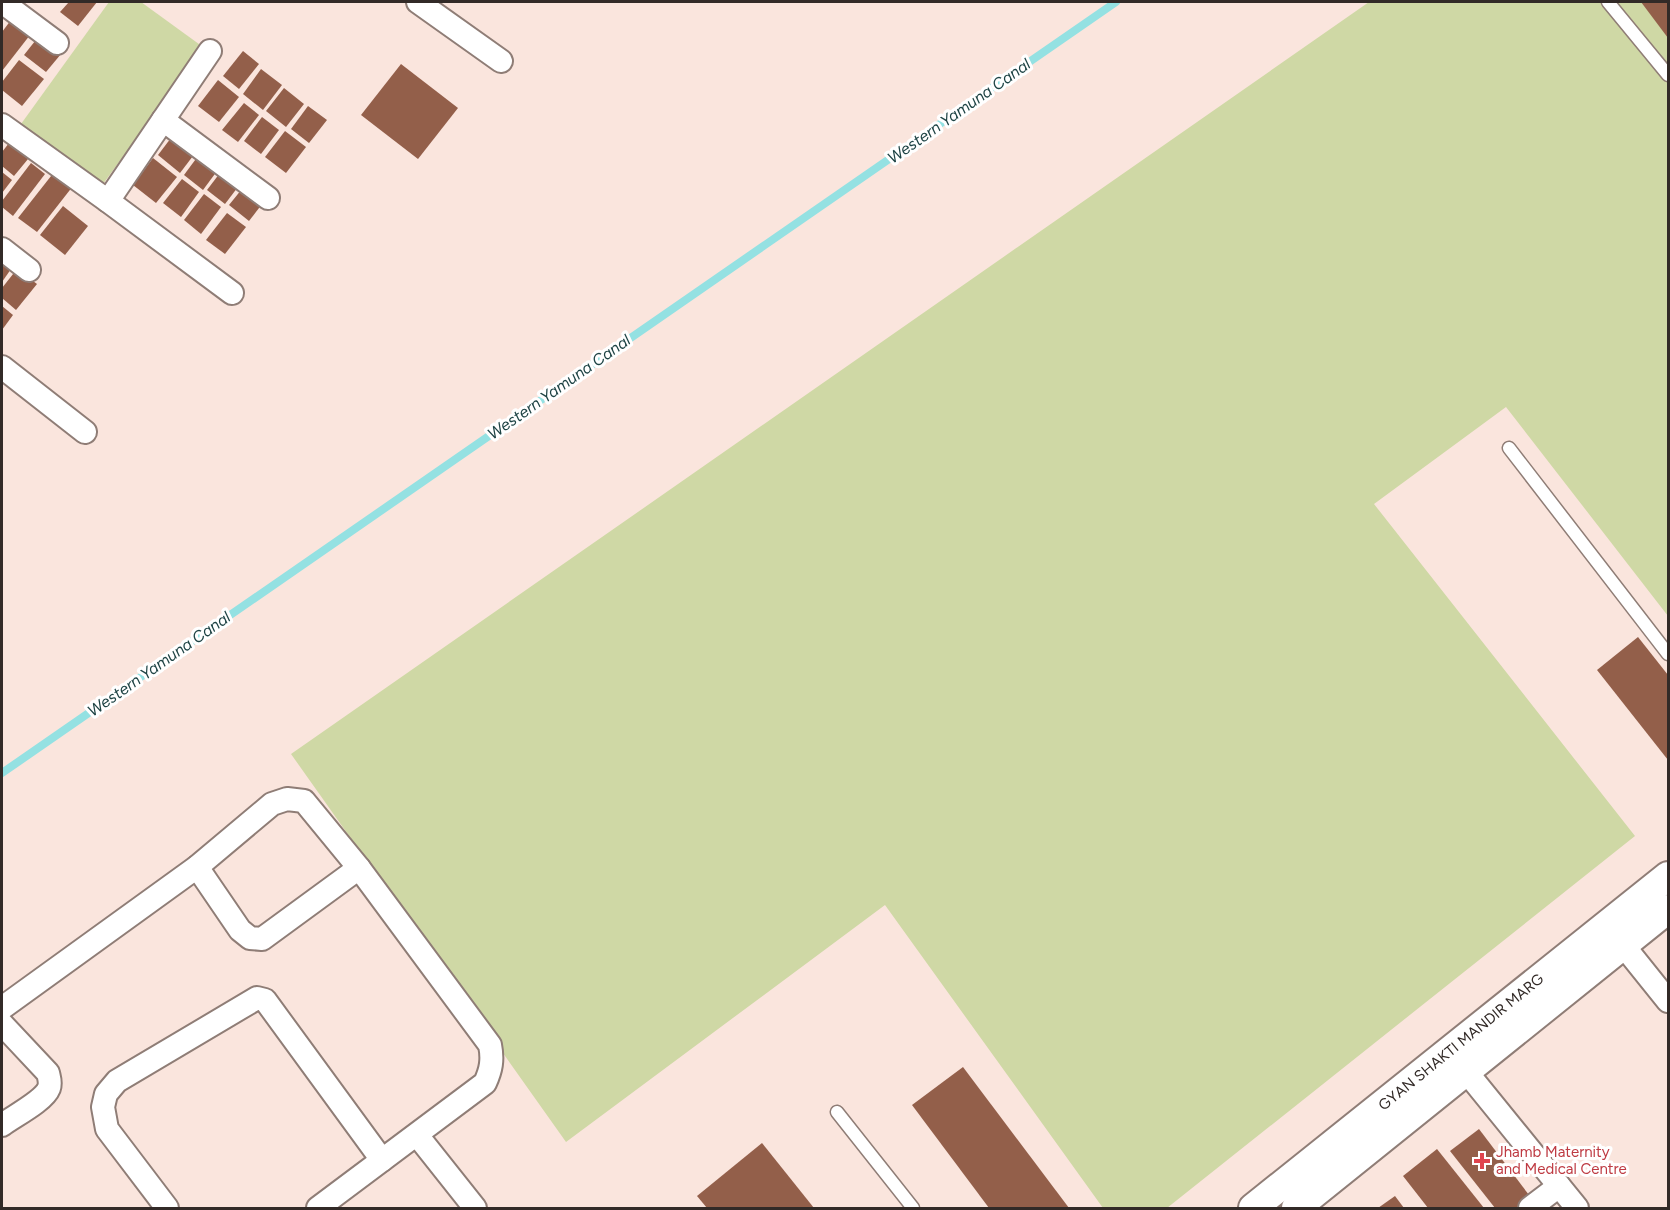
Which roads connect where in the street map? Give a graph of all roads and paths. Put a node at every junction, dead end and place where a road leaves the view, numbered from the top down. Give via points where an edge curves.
1 (2, 2) edge
2 (418, 2) edge
3 (1608, 2) edge
4 (57, 43) dead end
5 (210, 51) dead end
6 (501, 61) dead end
7 (1668, 75) edge
8 (163, 120) junction
9 (2, 125) edge
10 (268, 198) dead end
11 (108, 201) junction
12 (2, 249) edge
13 (30, 270) dead end
14 (232, 293) dead end
15 (2, 368) edge
16 (86, 432) dead end
17 (1509, 448) dead end
18 (1668, 654) edge
19 (197, 867) junction
20 (359, 868) junction
21 (1668, 876) edge
22 (1668, 909) edge
23 (1623, 945) junction
24 (1668, 1001) edge
25 (2, 1008) edge
26 (2, 1024) edge
27 (1458, 1061) junction
28 (837, 1112) dead end
29 (2, 1125) edge
30 (417, 1135) junction
31 (382, 1160) junction
32 (1559, 1186) junction
33 (469, 1206) edge
34 (167, 1209) edge
35 (318, 1209) edge
36 (913, 1209) edge
37 (1253, 1209) edge
38 (1296, 1209) edge
39 (1530, 1209) edge
40 (1577, 1209) edge

1 - 4 street
2 - 6 street
3 - 7 lane
5 - 8 street
8 - 10 street
8 - 11 street
9 - 11 street
11 - 14 street
12 - 13 street
15 - 16 street
17 - 18 lane
19 - 20 street via 272,804 287,799 304,801
19 - 20 street via 240,930 255,940 262,939
19 - 25 street
20 - 30 street via 490,1046 492,1068 485,1083
21 - 27 street, GYAN SHAKTI MANDIR MARG
22 - 23 street, GYAN SHAKTI MANDIR MARG
23 - 24 street
23 - 27 street, GYAN SHAKTI MANDIR MARG
26 - 29 street via 48,1073 50,1082 44,1096
27 - 32 street
27 - 37 street, GYAN SHAKTI MANDIR MARG
27 - 38 street, GYAN SHAKTI MANDIR MARG
28 - 36 lane
30 - 31 street
30 - 33 street
31 - 34 street via 265,1000 256,998 117,1081 106,1094 103,1107 107,1129
31 - 35 street
32 - 39 street
32 - 40 street

